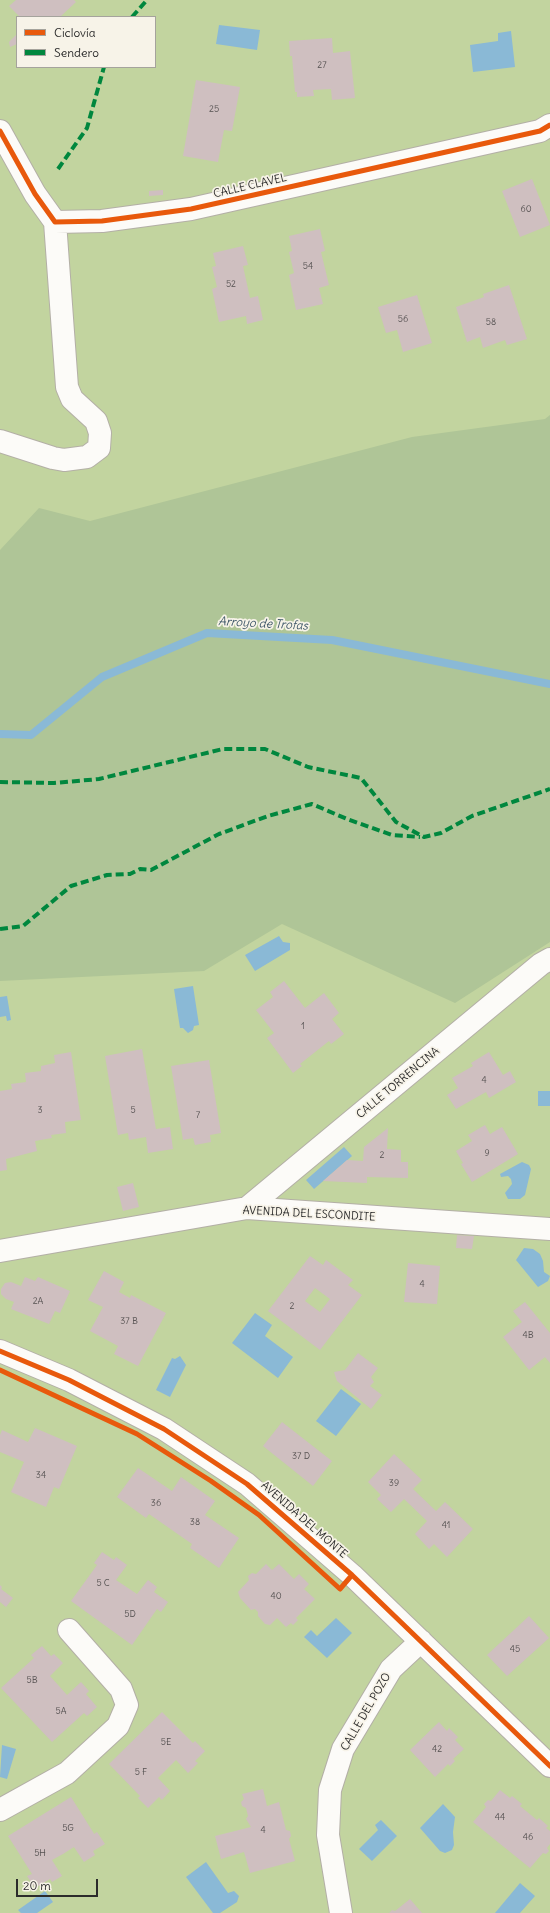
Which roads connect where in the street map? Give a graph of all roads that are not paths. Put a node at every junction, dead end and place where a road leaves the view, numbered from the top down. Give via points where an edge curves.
1 (550, 125) edge
2 (0, 131) edge
3 (54, 222) junction
4 (0, 441) edge
5 (550, 959) edge
6 (248, 1208) junction
7 (550, 1229) edge
8 (0, 1251) edge
9 (0, 1351) edge
10 (69, 1630) dead end
11 (421, 1641) junction
12 (550, 1766) edge
13 (0, 1810) edge
14 (341, 1913) edge

1 - 3 street, CALLE CLAVEL via 540,131 191,209 102,221
2 - 3 street
3 - 4 street via 67,387 72,400 96,421 100,433 99,448 87,457 64,460
5 - 6 street, CALLE TORRENCINA
6 - 7 street, AVENIDA DEL ESCONDITE
6 - 8 street, AVENIDA DEL ESCONDITE
9 - 11 street, AVENIDA DEL MONTE via 69,1380 164,1429 247,1484 352,1575
10 - 13 street via 121,1689 127,1705 118,1726 67,1773
11 - 12 street, AVENIDA DEL MONTE
11 - 14 street, CALLE DEL POZO via 391,1669 343,1749 330,1790 328,1835

